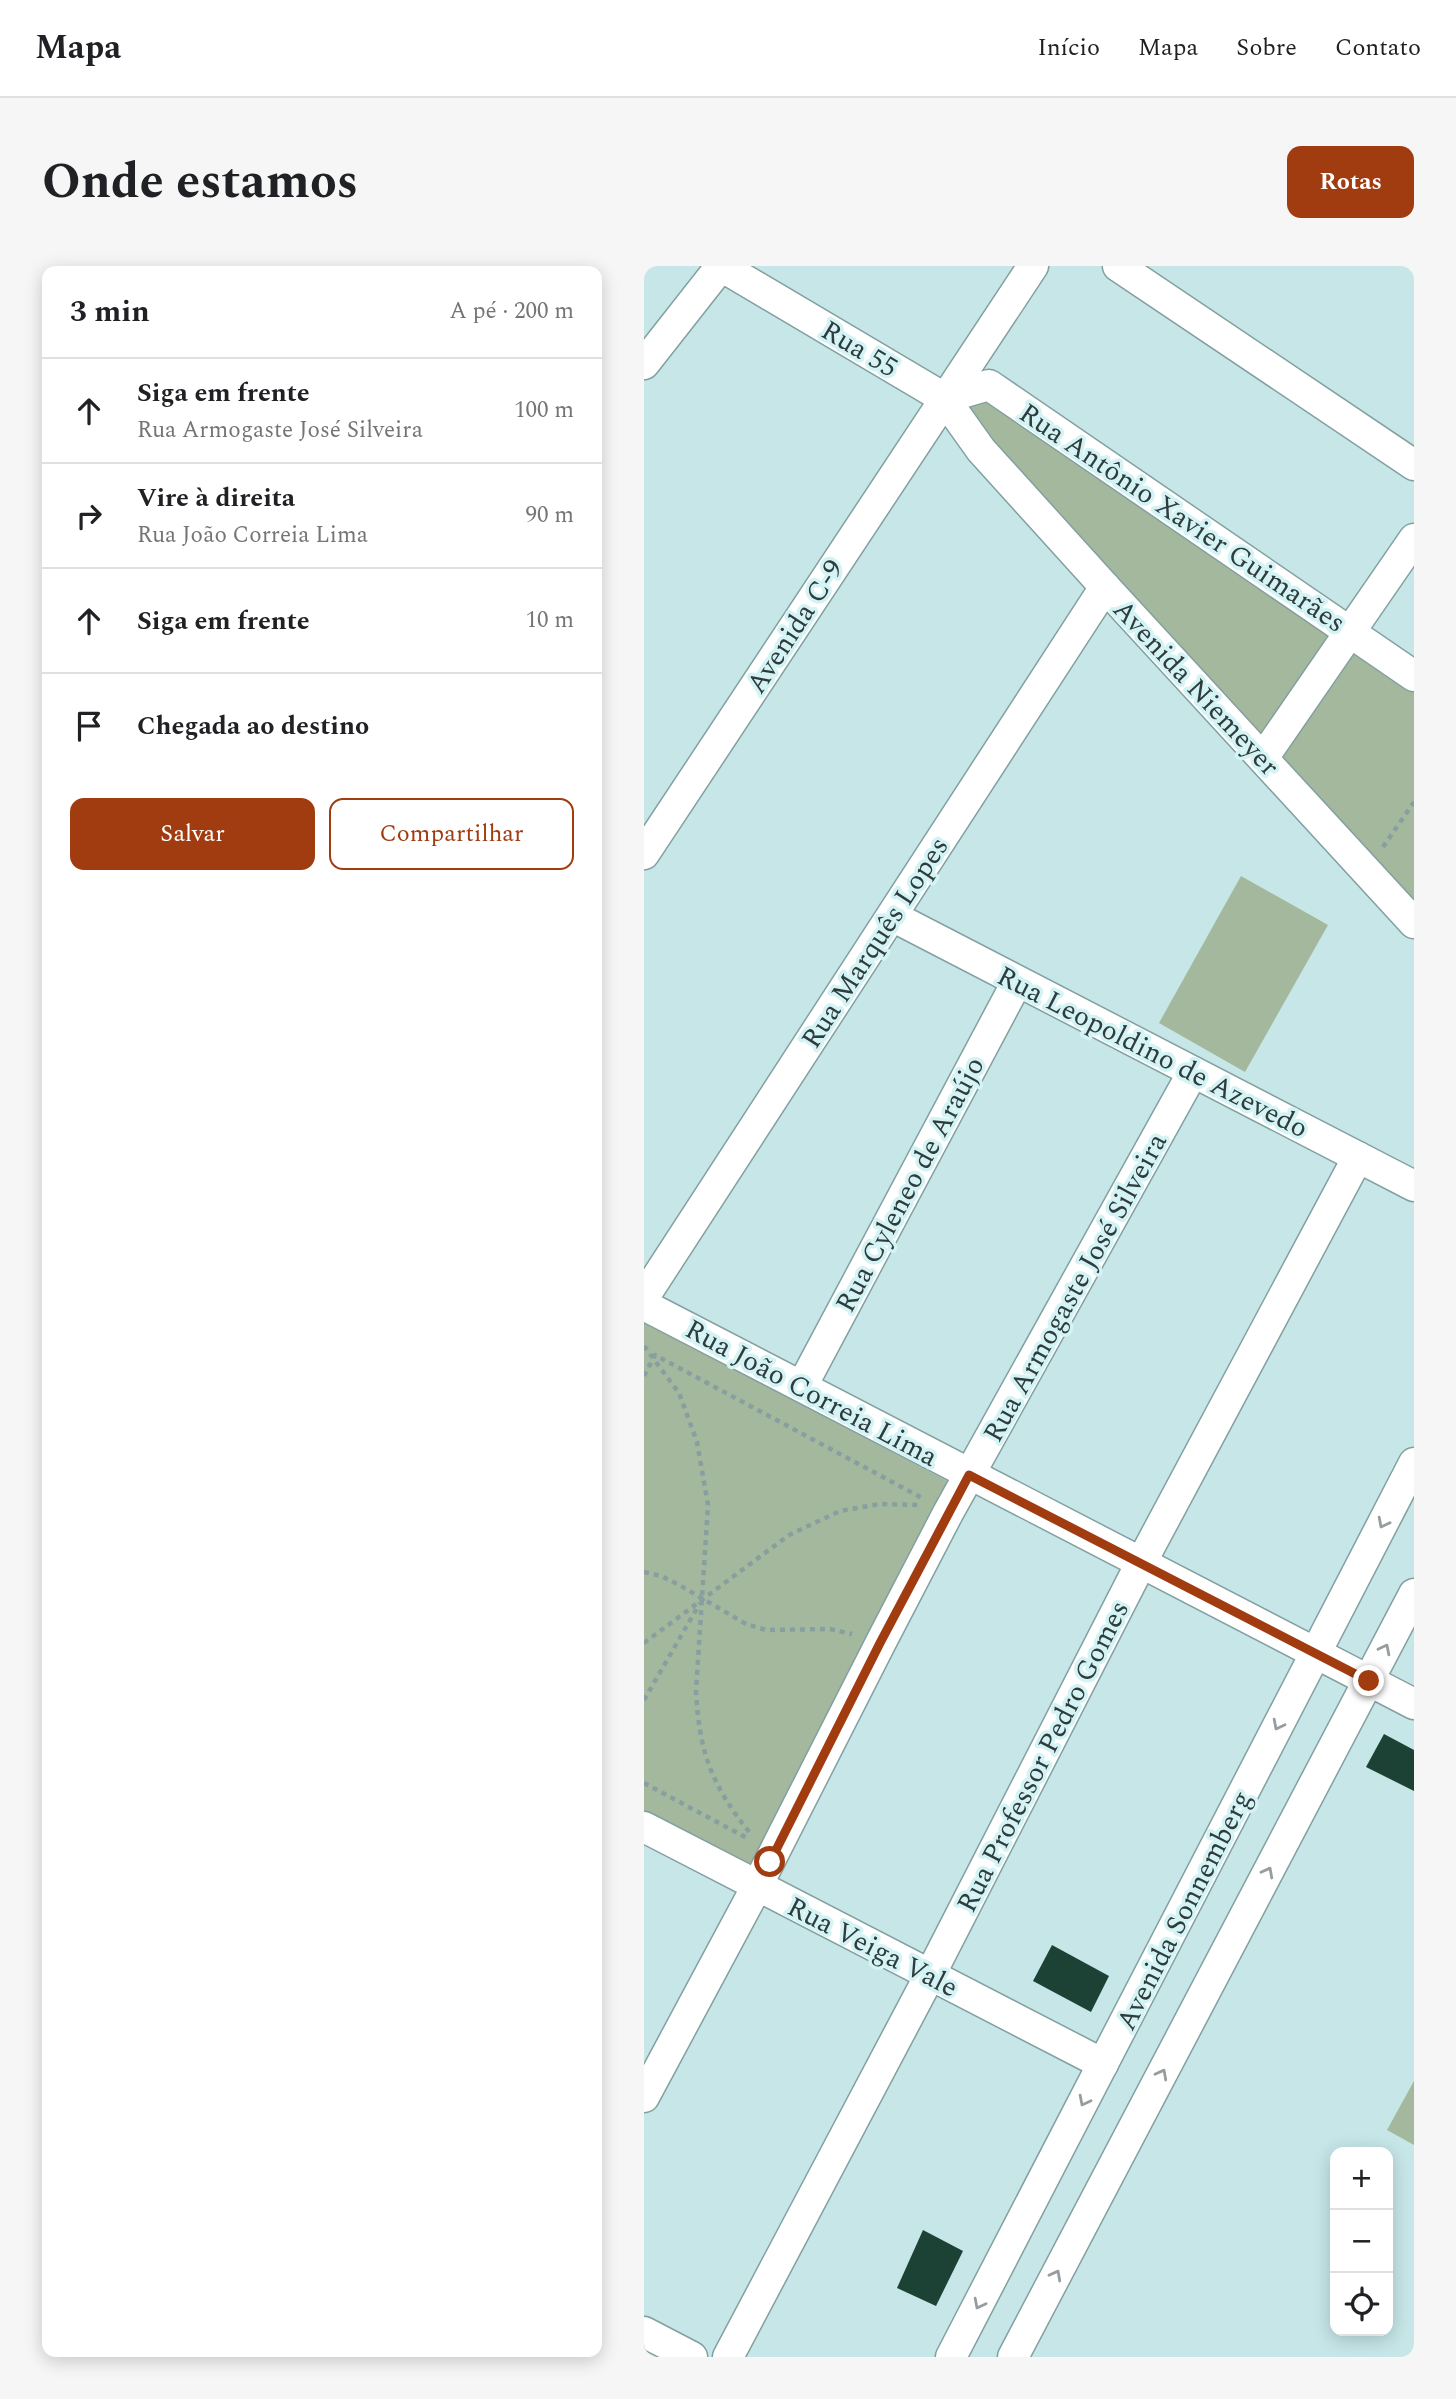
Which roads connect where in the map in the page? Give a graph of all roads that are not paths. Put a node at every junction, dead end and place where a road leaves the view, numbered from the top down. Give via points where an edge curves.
1 (721, 266) edge
2 (1033, 266) edge
3 (1118, 266) edge
4 (644, 364) edge
5 (944, 398) junction
6 (981, 450) joint
7 (1414, 465) edge
8 (1414, 539) edge
9 (1105, 587) junction
10 (1349, 631) junction
11 (1414, 676) edge
12 (1264, 758) junction
13 (644, 854) edge
14 (892, 916) junction
15 (1414, 923) edge
16 (1017, 982) junction
17 (1193, 1072) junction
18 (1359, 1157) junction
19 (1414, 1186) edge
20 (644, 1297) edge
21 (644, 1305) edge
22 (802, 1386) junction
23 (1414, 1463) edge
24 (969, 1475) junction
25 (1141, 1563) junction
26 (1414, 1594) edge
27 (1315, 1653) junction
28 (1369, 1681) junction
29 (1414, 1704) edge
30 (644, 1827) edge
31 (763, 1874) junction
32 (930, 1975) junction
33 (1103, 2064) junction
34 (644, 2097) edge
35 (644, 2332) edge
36 (692, 2357) edge
37 (728, 2357) edge
38 (951, 2357) edge
39 (1013, 2357) edge

1 - 4 street
1 - 5 street, Rua 55
2 - 5 street, Avenida C-9
3 - 7 street
5 - 6 street, Rua 55
5 - 10 street, Rua Antônio Xavier Guimarães via 989,385
5 - 13 street, Avenida C-9
6 - 9 street, Avenida Niemeyer
8 - 10 street
9 - 12 street, Avenida Niemeyer
9 - 14 street, Rua Marquês Lopes
10 - 11 street, Rua Antônio Xavier Guimarães
10 - 12 street
12 - 15 street, Avenida Niemeyer
14 - 16 street, Rua Leopoldino de Azevedo
14 - 20 street, Rua Marquês Lopes
16 - 17 street, Rua Leopoldino de Azevedo
16 - 22 street, Rua Cyleneo de Araújo
17 - 18 street, Rua Leopoldino de Azevedo
17 - 24 street, Rua Armogaste José Silveira
18 - 19 street, Rua Leopoldino de Azevedo
18 - 25 street, Rua Professor Pedro Gomes
21 - 22 street, Rua João Correia Lima
22 - 24 street, Rua João Correia Lima
23 -> 27 street, Avenida Sonnemberg
24 - 25 street, Rua João Correia Lima
24 - 31 street, Rua Armogaste José Silveira
25 - 27 street, Rua João Correia Lima
25 - 32 street, Rua Professor Pedro Gomes
28 -> 26 street, Avenida Sonnemberg
27 - 28 street, Rua João Correia Lima
27 -> 33 street, Avenida Sonnemberg
28 - 29 street
39 -> 28 street, Avenida Sonnemberg
30 - 31 street, Rua Veiga Vale
31 - 32 street, Rua Veiga Vale
31 - 34 street, Rua Armogaste José Silveira
32 - 33 street, Rua Veiga Vale
32 - 37 street, Rua Professor Pedro Gomes
33 -> 38 street, Avenida Sonnemberg
35 - 36 street

